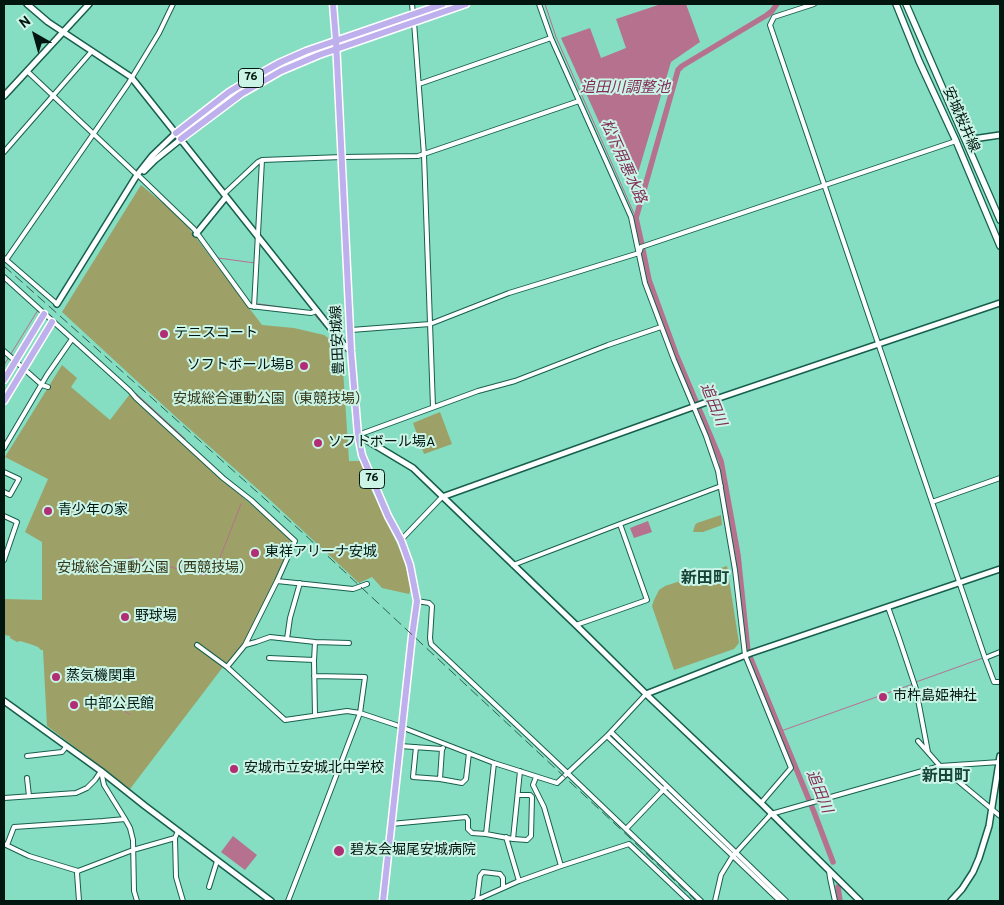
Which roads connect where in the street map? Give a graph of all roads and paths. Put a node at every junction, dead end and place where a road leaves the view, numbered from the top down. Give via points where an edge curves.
1 (27, 4) edge
2 (89, 4) edge
3 (173, 4) edge
4 (333, 4) edge
5 (412, 4) edge
6 (443, 4) edge
7 (466, 4) edge
8 (539, 4) edge
9 (814, 4) edge
10 (896, 4) edge
11 (906, 4) edge
12 (413, 18) junction
13 (63, 32) junction
14 (551, 38) junction
15 (336, 41) junction
16 (337, 48) junction
17 (92, 51) junction
18 (27, 71) junction
19 (131, 77) junction
20 (419, 84) junction
21 (4, 96) edge
22 (54, 96) junction
23 (579, 101) junction
24 (93, 133) junction
25 (176, 133) junction
26 (1000, 135) edge
27 (181, 139) junction
28 (966, 140) junction
29 (956, 141) junction
30 (4, 152) edge
31 (424, 155) junction
32 (342, 156) junction
33 (262, 160) junction
34 (138, 176) junction
35 (824, 185) junction
36 (225, 195) junction
37 (1000, 220) edge
38 (194, 233) junction
39 (258, 238) junction
40 (1000, 246) edge
41 (639, 253) junction
42 (5, 259) edge
43 (4, 276) edge
44 (1000, 303) edge
45 (57, 304) joint
46 (254, 307) junction
47 (317, 311) junction
48 (44, 314) junction
49 (52, 322) junction
50 (430, 324) junction
51 (661, 327) junction
52 (351, 330) junction
53 (72, 339) junction
54 (878, 344) junction
55 (4, 351) edge
56 (351, 351) junction
57 (15, 361) junction
58 (23, 369) junction
59 (4, 380) edge
60 (42, 385) junction
61 (48, 388) dead end
62 (4, 401) edge
63 (696, 406) junction
64 (433, 407) junction
65 (358, 435) junction
66 (4, 448) edge
67 (10, 449) dead end
68 (4, 472) edge
69 (1000, 478) edge
70 (721, 486) junction
71 (4, 492) edge
72 (442, 497) junction
73 (932, 502) junction
74 (4, 516) edge
75 (620, 524) junction
76 (401, 540) junction
77 (4, 560) edge
78 (513, 565) junction
79 (1000, 569) edge
80 (277, 581) junction
81 (300, 583) junction
82 (960, 583) junction
83 (367, 584) dead end
84 (417, 601) junction
85 (888, 607) junction
86 (576, 624) junction
87 (287, 639) junction
88 (315, 642) junction
89 (349, 643) dead end
90 (197, 645) dead end
91 (245, 645) junction
92 (1000, 652) edge
93 (748, 654) junction
94 (269, 658) dead end
95 (985, 658) junction
96 (314, 660) junction
97 (227, 667) junction
98 (314, 676) junction
99 (1000, 682) edge
100 (646, 694) junction
101 (4, 701) edge
102 (360, 712) junction
103 (314, 715) junction
104 (402, 728) junction
105 (611, 732) junction
106 (607, 736) junction
107 (918, 741) dead end
108 (445, 744) junction
109 (400, 746) junction
110 (66, 747) junction
111 (416, 747) junction
112 (442, 749) junction
113 (928, 752) junction
114 (469, 753) junction
115 (27, 756) dead end
116 (1000, 760) edge
117 (494, 762) junction
118 (940, 766) junction
119 (101, 771) junction
120 (520, 772) junction
121 (567, 772) junction
122 (536, 777) junction
123 (27, 778) dead end
124 (440, 779) junction
125 (666, 787) junction
126 (518, 795) junction
127 (29, 796) junction
128 (4, 798) edge
129 (761, 803) junction
130 (992, 809) junction
131 (771, 814) junction
132 (1000, 815) edge
133 (125, 819) junction
134 (391, 824) junction
135 (626, 829) junction
136 (178, 831) junction
137 (486, 834) junction
138 (506, 837) junction
139 (175, 838) junction
140 (513, 839) junction
141 (5, 844) edge
142 (133, 850) junction
143 (735, 854) junction
144 (217, 861) junction
145 (561, 866) junction
146 (829, 870) junction
147 (78, 871) junction
148 (519, 881) junction
149 (209, 887) dead end
150 (503, 888) junction
151 (79, 901) edge
152 (137, 901) edge
153 (184, 901) edge
154 (271, 901) edge
155 (288, 901) edge
156 (382, 901) edge
157 (475, 901) edge
158 (689, 901) edge
159 (701, 901) edge
160 (715, 901) edge
161 (780, 901) edge
162 (786, 901) edge
163 (835, 901) edge
164 (860, 901) edge
165 (951, 901) edge

1 - 13 street
2 - 13 street
3 - 19 street
4 - 15 main road, 豊田安城線 / 76
5 - 12 street
6 - 12 main road, 76
7 - 12 main road, 76
8 - 14 street
9 - 35 street via 774,18 770,25
10 - 29 main road, 安城桜井線
11 - 28 main road, 安城桜井線
12 - 15 main road, 76
12 - 16 main road, 76
12 - 20 street
13 - 17 street
13 - 18 street
14 - 20 street
14 - 23 street
15 - 16 main road, 豊田安城線 / 76
15 - 25 main road, 76 via 262,71
16 - 27 main road, 76 via 304,60 255,85
16 - 32 main road, 豊田安城線 / 76
17 - 19 street
17 - 22 street
18 - 21 street
18 - 22 street
19 - 24 street
19 - 25 street
20 - 31 street
22 - 24 street
22 - 30 street
23 - 31 street
23 - 41 street via 627,203
24 - 34 street
24 - 42 street
25 - 27 street
25 - 34 street via 152,156
26 - 28 street
27 - 34 street
27 - 36 street
28 - 37 main road, 安城桜井線
29 - 35 street
29 - 40 main road, 安城桜井線
31 - 32 street
31 - 50 street
32 - 33 street
32 - 52 main road, 豊田安城線 / 76
33 - 36 street
33 - 39 street
34 - 38 street
34 - 45 street
35 - 41 street via 643,247
35 - 54 street
36 - 38 street
36 - 39 street
38 - 46 street
39 - 46 street
39 - 47 street
41 - 50 street via 509,293
41 - 51 street via 645,283
42 - 45 street
43 - 48 street
44 - 54 street
46 - 47 street
47 - 56 street
48 - 49 street
48 - 57 main road
49 - 53 street
49 - 58 main road
50 - 52 street
50 - 64 street
51 - 63 street
51 - 64 street
52 - 56 main road, 豊田安城線 / 76
53 - 60 street
53 - 80 street via 295,541
54 - 63 street
54 - 73 street
55 - 57 street
56 - 65 main road, 豊田安城線 / 76
57 - 58 street
57 - 59 main road
58 - 60 street
58 - 62 main road
60 - 61 street
60 - 66 street
63 - 70 street
63 - 72 street
64 - 65 street
65 - 72 street via 413,468
65 - 76 main road, 豊田安城線 / 76 via 362,455
66 - 67 street
68 - 71 street via 19,479 10,495
69 - 73 street
70 - 75 street
70 - 93 street via 738,569
72 - 76 street
72 - 78 street
73 - 82 street
74 - 77 street via 17,522
75 - 78 street
75 - 86 street via 647,600
76 - 84 main road, 豊田安城線 / 76
78 - 86 street
79 - 82 street
80 - 81 street
80 - 91 street
81 - 83 street via 353,588
81 - 87 street
82 - 85 street
82 - 95 street
84 - 104 main road, 豊田安城線 / 76
84 - 121 street via 432,606 431,644
85 - 93 street
85 - 113 street via 916,689
86 - 100 street
87 - 88 street
87 - 91 street via 270,637
88 - 89 street
88 - 96 street
90 - 97 street
91 - 97 street
92 - 95 street
93 - 100 street
93 - 129 street via 791,768
94 - 96 street
95 - 99 street via 994,682
96 - 98 street
97 - 103 street via 285,720
98 - 102 street via 365,677
98 - 103 street
100 - 105 street
100 - 129 street
101 - 110 street
102 - 103 street
102 - 104 street
102 - 155 street
104 - 108 street
104 - 109 main road, 豊田安城線 / 76
105 - 106 street
105 - 125 street
106 - 121 street
106 - 125 street
107 - 113 street
108 - 112 street
108 - 114 street
109 - 111 street
109 - 134 main road, 豊田安城線 / 76
110 - 115 street via 62,752
110 - 119 street
111 - 112 street
111 - 124 street via 413,777
112 - 124 street
113 - 118 street
114 - 117 street
114 - 124 street via 466,779 462,782
116 - 118 street
116 - 130 street
117 - 120 street
117 - 137 street
118 - 130 street
118 - 131 street
119 - 127 street via 87,788 76,793
119 - 133 street via 104,785
119 - 136 street
120 - 122 street
120 - 126 street
121 - 122 street via 557,783
121 - 135 street
122 - 145 street via 534,785 544,807
123 - 127 street
125 - 135 street
125 - 143 street
126 - 140 street
126 - 140 street via 530,795 532,798 531,836 527,840
127 - 128 street
129 - 131 street
130 - 132 street
130 - 165 street via 985,841 973,872
131 - 143 street
131 - 146 street
133 - 141 street via 14,827
133 - 142 street via 130,828
134 - 137 street via 466,817 472,833
134 - 156 main road, 豊田安城線 / 76
135 - 159 street
136 - 139 street
136 - 144 street
137 - 138 street
138 - 140 street
138 - 148 street
139 - 142 street
139 - 153 street via 176,877
141 - 147 street via 28,856
142 - 147 street
142 - 152 street
143 - 160 street via 720,875
143 - 161 street
143 - 162 street
144 - 149 street
144 - 154 street
145 - 148 street
145 - 158 street via 629,844
146 - 163 street
146 - 164 street
147 - 151 street
148 - 150 street
150 - 157 street
150 - 157 street via 500,874 483,872

